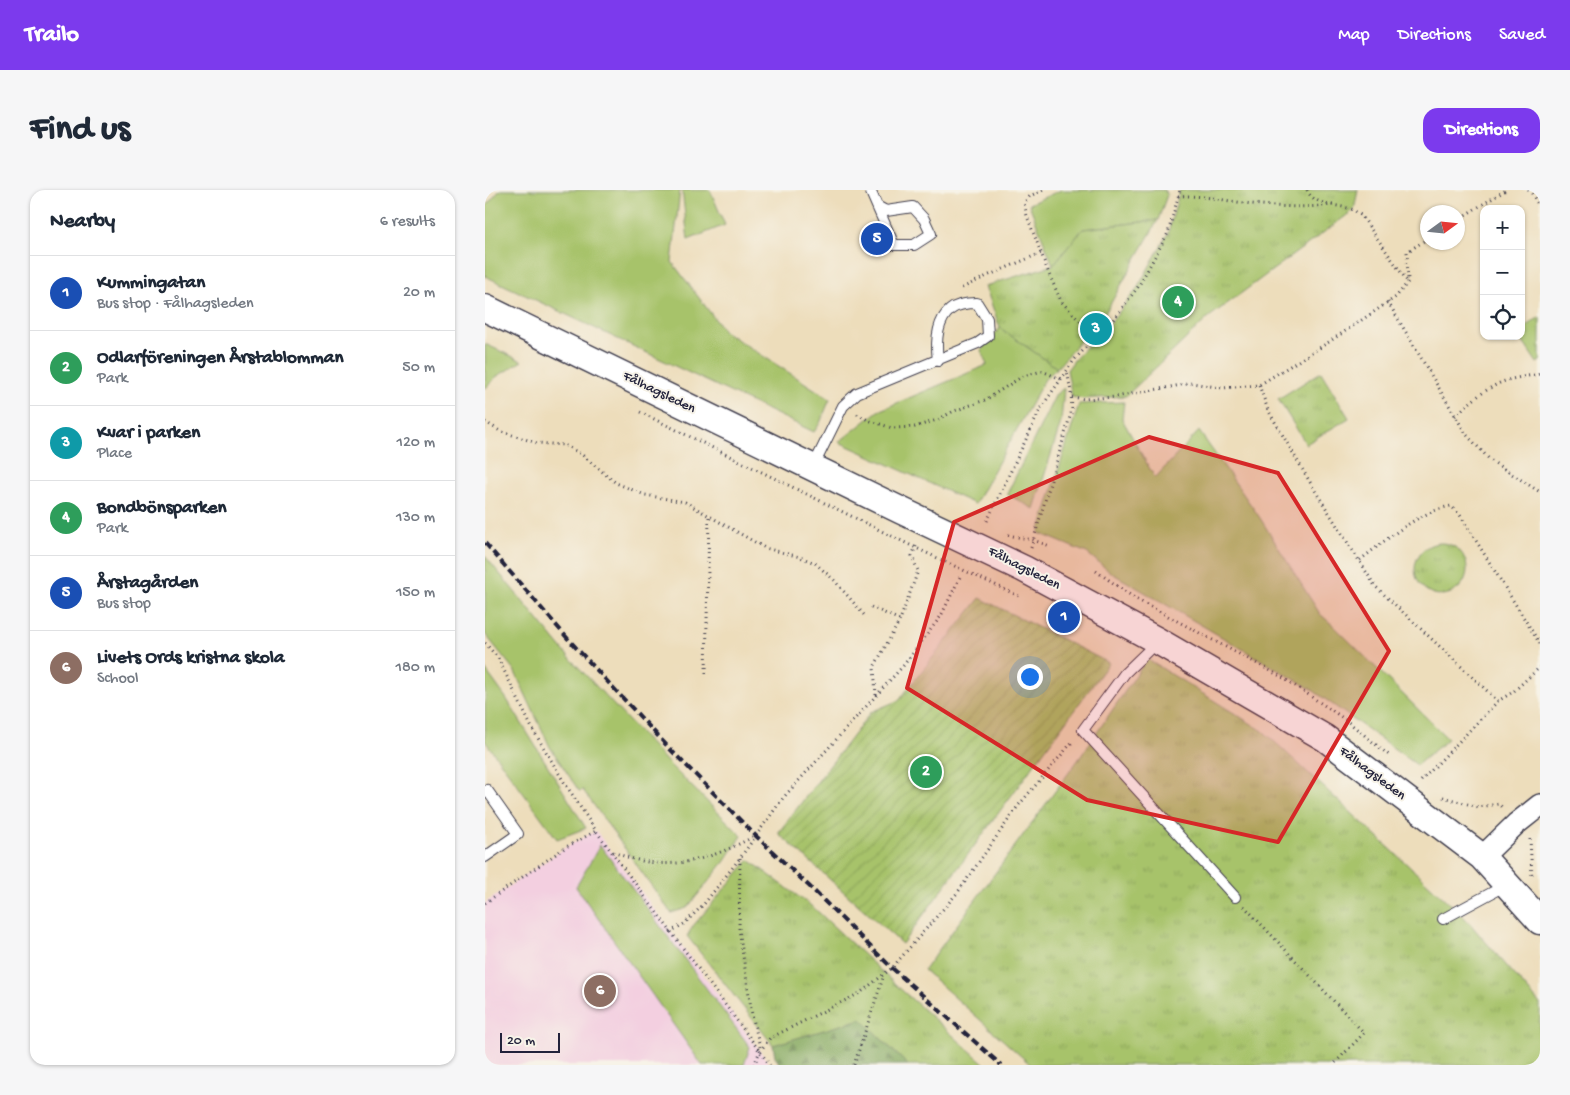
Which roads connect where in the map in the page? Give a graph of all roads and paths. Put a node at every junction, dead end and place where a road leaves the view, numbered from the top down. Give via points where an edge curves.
1 (491, 190) edge
2 (870, 190) edge
3 (1043, 190) edge
4 (1180, 190) edge
5 (1307, 190) edge
6 (1506, 190) edge
7 (1528, 190) edge
8 (485, 196) edge
9 (1178, 196) junction
10 (1333, 205) junction
11 (877, 206) junction
12 (1540, 208) edge
13 (1465, 215) edge
14 (1420, 244) edge
15 (1041, 253) junction
16 (1408, 282) junction
17 (955, 292) dead end
18 (1388, 302) junction
19 (485, 308) edge
20 (1095, 338) junction
21 (938, 360) junction
22 (1067, 370) junction
23 (1540, 374) edge
24 (1061, 379) junction
25 (1259, 385) junction
26 (1071, 398) junction
27 (843, 406) junction
28 (634, 408) dead end
29 (1455, 416) junction
30 (485, 422) edge
31 (812, 468) junction
32 (1540, 492) edge
33 (709, 516) junction
34 (987, 521) dead end
35 (927, 522) junction
36 (916, 548) junction
37 (1360, 560) junction
38 (1024, 569) junction
39 (961, 575) dead end
40 (1021, 597) dead end
41 (871, 607) dead end
42 (865, 616) dead end
43 (900, 620) junction
44 (1158, 641) junction
45 (485, 643) edge
46 (1540, 644) edge
47 (1540, 668) edge
48 (706, 674) dead end
49 (877, 696) junction
50 (1498, 701) junction
51 (1083, 730) junction
52 (1421, 781) dead end
53 (485, 791) edge
54 (1540, 805) edge
55 (597, 832) junction
56 (755, 836) junction
57 (611, 851) junction
58 (485, 856) edge
59 (1481, 857) junction
60 (740, 858) junction
61 (1507, 885) junction
62 (1235, 897) joint
63 (485, 903) edge
64 (1443, 919) dead end
65 (1540, 921) edge
66 (670, 932) junction
67 (884, 974) junction
68 (761, 1051) junction
69 (754, 1065) edge
70 (770, 1065) edge
71 (854, 1065) edge
72 (1333, 1065) edge

1 - 8 path
2 - 11 lane
3 - 15 path via 1024,203
4 - 9 path
5 - 10 path via 1309,195
6 - 13 path
7 - 12 path
9 - 10 path via 1302,208
9 - 20 path via 1168,232 1138,287 1111,324
10 - 16 path via 1355,210 1361,215
11 - 11 lane via 894,245 914,245 931,234 913,207 886,211
14 - 16 path via 1407,252
15 - 17 path
15 - 20 path via 1061,301
16 - 18 path
18 - 25 path
18 - 29 path
19 - 31 street, Fålhagsleden
20 - 22 path
21 - 21 lane via 988,336 987,319 977,303 950,310 940,325 936,347
21 - 27 lane via 857,393
22 - 24 path
22 - 26 path
23 - 29 path via 1508,380 1489,389
24 - 27 path via 1042,371 1023,376 985,400 915,427 892,428 868,420
24 - 34 path via 1041,408
25 - 26 path via 1222,388 1192,383 1115,397
25 - 37 path via 1268,410
26 - 38 path via 1072,410
27 - 31 lane
28 - 36 path
29 - 32 path via 1466,434 1490,460
30 - 33 path via 499,431 537,443 564,445 581,454 616,483 645,495 685,502
31 - 35 street, Fålhagsleden
33 - 42 path via 765,548 815,563
33 - 48 path
35 - 36 path
35 - 38 street, Fålhagsleden
36 - 40 path
36 - 43 path via 911,556 918,570
37 - 46 path via 1425,515 1451,506 1460,515
37 - 50 path via 1375,586
38 - 44 street, Fålhagsleden
39 - 49 path via 941,616
41 - 43 path
43 - 49 path via 875,667
44 - 51 lane via 1125,673
44 - 59 street, Fålhagsleden via 1325,738
45 - 55 path via 498,658 532,728
47 - 50 path
49 - 56 path via 783,798
50 - 52 path
51 - 62 lane
51 - 67 path via 1018,806 958,892
53 - 58 lane via 518,834
54 - 59 street
55 - 57 path
55 - 63 path via 567,847
56 - 57 path via 718,854 684,862 631,859
56 - 60 path
57 - 66 path
59 - 61 street, Fålhagsleden
60 - 66 path via 704,904 684,924
60 - 68 path via 739,929
61 - 64 lane
61 - 65 street, Fålhagsleden
62 - 72 path via 1364,1033
66 - 68 path
67 - 68 path via 859,993 770,1038
67 - 71 path
68 - 69 path
68 - 70 path

